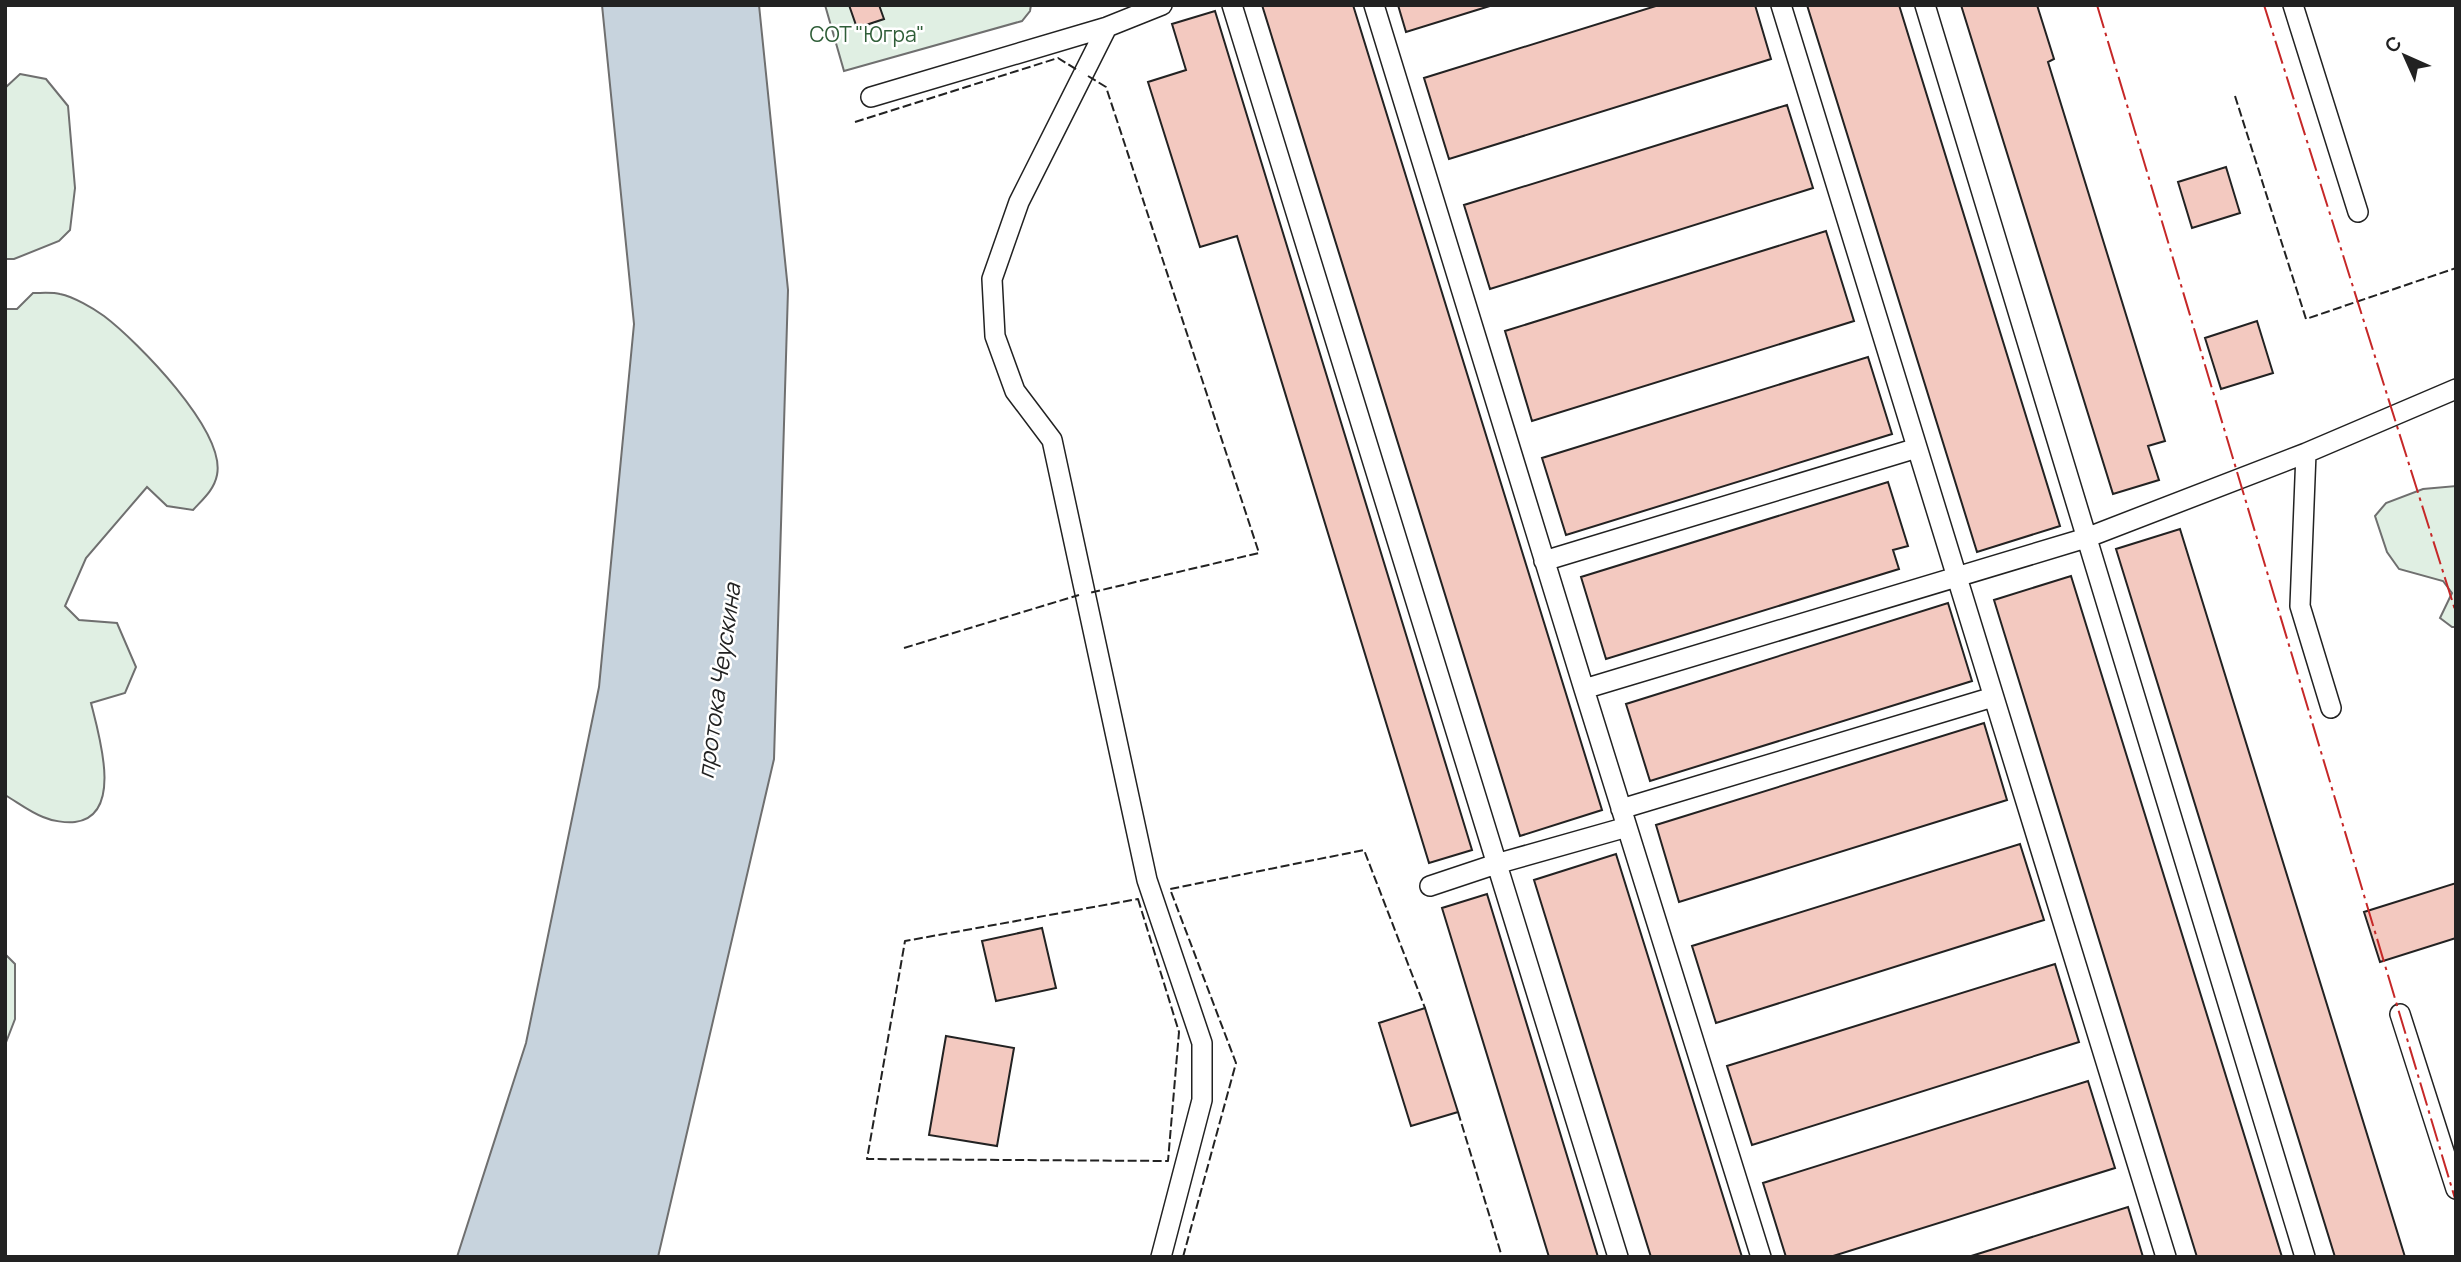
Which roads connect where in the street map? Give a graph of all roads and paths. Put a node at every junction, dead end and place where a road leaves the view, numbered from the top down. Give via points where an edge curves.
1 (1162, 5) edge
2 (1232, 5) edge
3 (1374, 5) edge
4 (1781, 5) edge
5 (1925, 5) edge
6 (2293, 5) edge
7 (1107, 27) junction
8 (870, 97) dead end
9 (2358, 212) dead end
10 (2456, 389) edge
11 (1917, 448) junction
12 (2306, 453) junction
13 (2086, 538) junction
14 (1544, 561) junction
15 (1956, 577) junction
16 (1584, 689) junction
17 (1993, 697) junction
18 (2331, 708) dead end
19 (1624, 818) junction
20 (1496, 864) junction
21 (1430, 887) dead end
22 (2400, 1014) dead end
23 (2456, 1189) edge
24 (1161, 1257) edge
25 (1618, 1257) edge
26 (1761, 1257) edge
27 (2166, 1257) edge
28 (2305, 1257) edge

1 - 7 lane
2 - 20 lane
3 - 14 lane
4 - 11 lane
5 - 13 lane
6 - 9 lane
7 - 8 lane
7 - 24 lane via 1019,202 992,279 994,325 1015,391 1052,440 1147,880 1202,1043 1202,1100
10 - 12 lane
11 - 14 lane
11 - 15 lane
12 - 13 lane
12 - 18 lane via 2301,606
13 - 15 lane
13 - 28 lane
14 - 16 lane
15 - 16 lane
15 - 17 lane
16 - 19 lane
17 - 19 lane
17 - 27 lane
19 - 20 lane
19 - 26 lane
20 - 21 lane
20 - 25 lane
22 - 23 lane

